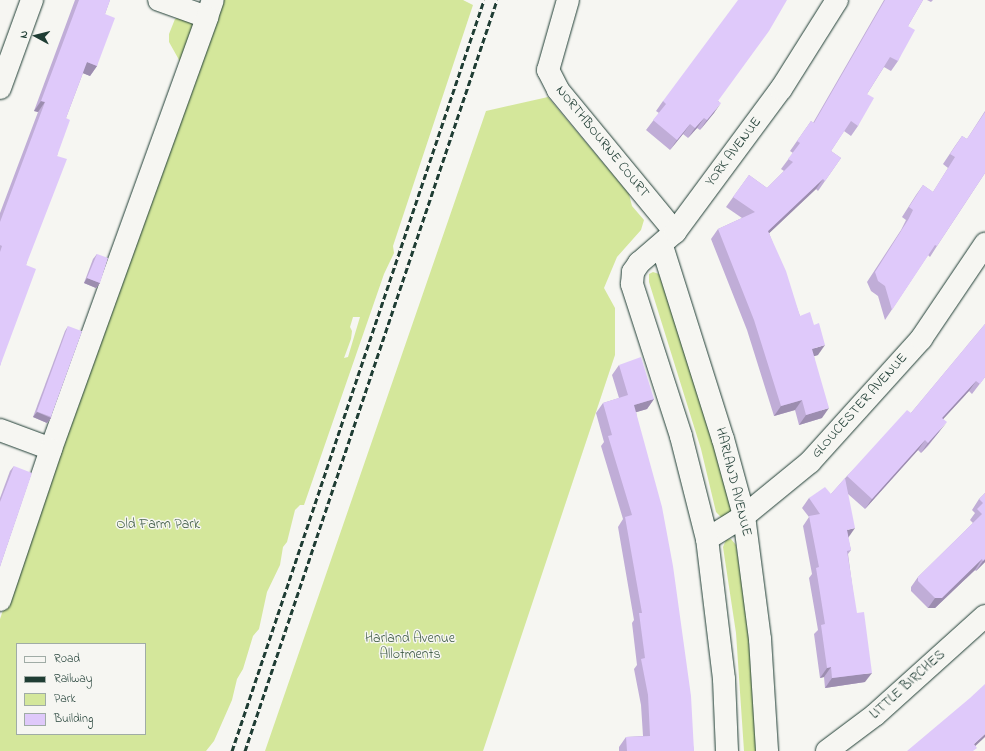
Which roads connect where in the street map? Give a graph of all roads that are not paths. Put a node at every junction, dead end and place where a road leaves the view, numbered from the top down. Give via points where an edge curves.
1 (32, 0) edge
2 (159, 0) edge
3 (568, 0) edge
4 (837, 0) edge
5 (210, 9) edge
6 (0, 88) edge
7 (668, 239) junction
8 (985, 244) edge
9 (0, 430) edge
10 (51, 450) junction
11 (744, 516) junction
12 (707, 539) junction
13 (0, 600) edge
14 (985, 616) edge
15 (728, 751) edge
16 (767, 751) edge
17 (827, 751) edge

1 - 6 street
2 - 5 street
3 - 7 street, NORTHBOURNE COURT via 548,70 558,90
4 - 7 street, YORK AVENUE via 781,90
5 - 10 street
7 - 11 street, HARLAND AVENUE
7 - 12 street, YORK AVENUE via 639,262 632,284 681,436
8 - 11 street, GLOUCESTER AVENUE via 915,345 810,462
9 - 10 street
10 - 13 street
11 - 12 street, GLOUCESTER AVENUE
11 - 16 street, HARLAND AVENUE via 760,639
12 - 15 street via 724,679
14 - 17 street, LITTLE BIRCHES via 875,715

